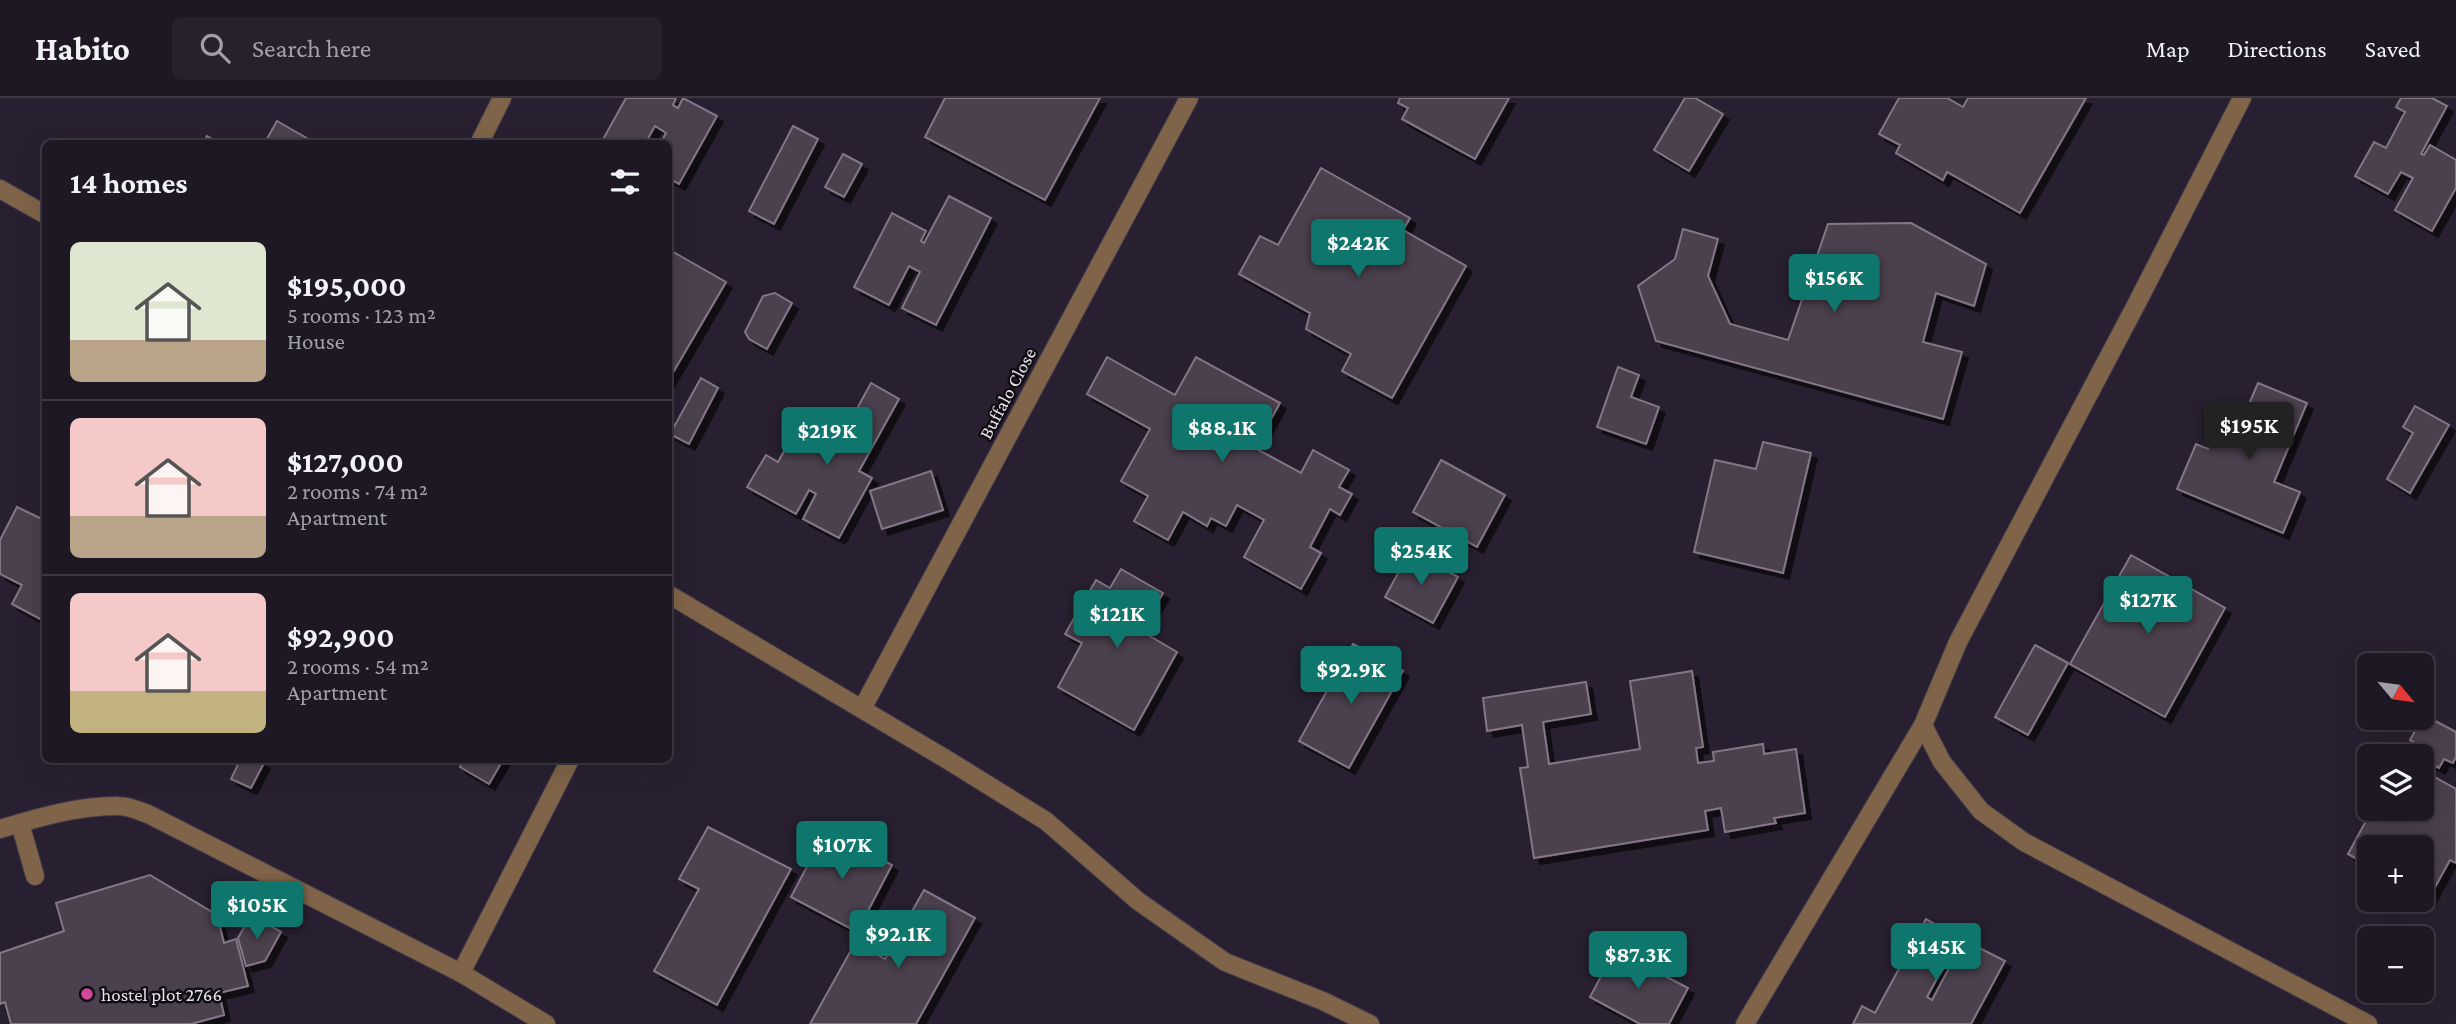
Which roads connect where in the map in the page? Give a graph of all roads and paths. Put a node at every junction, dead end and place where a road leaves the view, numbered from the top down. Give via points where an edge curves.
1 (502, 98) edge
2 (1189, 98) edge
3 (2242, 98) edge
4 (480, 140) edge
5 (0, 189) edge
6 (42, 213) edge
7 (672, 596) edge
8 (862, 709) junction
9 (1923, 725) junction
10 (568, 763) edge
11 (20, 823) junction
12 (0, 829) edge
13 (35, 876) dead end
14 (461, 973) junction
15 (547, 1024) edge
16 (1370, 1024) edge
17 (1745, 1024) edge
18 (2368, 1024) edge

1 - 4 street
2 - 8 street, Buffalo Close
3 - 9 street via 1958,642
5 - 6 street
7 - 8 street
8 - 16 street via 1046,821 1138,901 1225,962
9 - 17 street
9 - 18 street via 1942,762 1981,811 2024,842
10 - 14 street
11 - 12 street
11 - 13 street
11 - 14 street via 120,806 150,814
14 - 15 street

